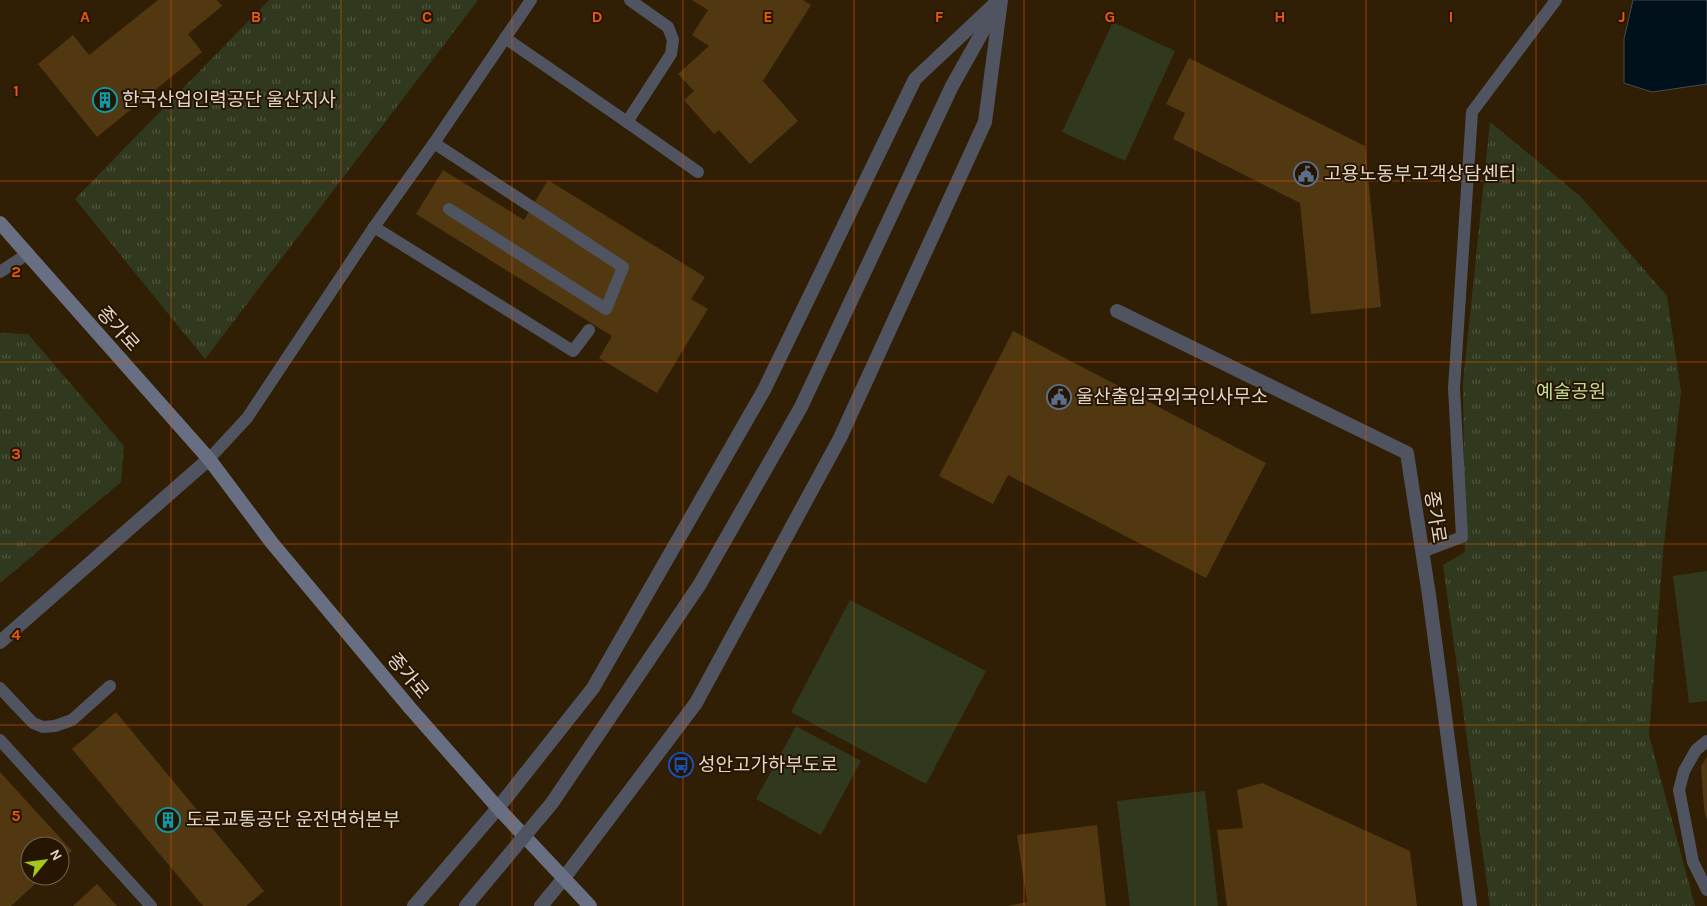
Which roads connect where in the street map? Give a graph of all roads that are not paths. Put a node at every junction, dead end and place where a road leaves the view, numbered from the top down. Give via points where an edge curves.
1 (531, 0) edge
2 (630, 0) edge
3 (1000, 0) edge
4 (1556, 0) edge
5 (505, 38) junction
6 (627, 122) junction
7 (434, 143) junction
8 (698, 172) dead end
9 (448, 209) dead end
10 (0, 222) edge
11 (374, 227) junction
12 (27, 254) junction
13 (0, 272) edge
14 (1117, 311) dead end
15 (589, 330) dead end
16 (209, 459) junction
17 (1422, 552) junction
18 (0, 642) edge
19 (110, 686) dead end
20 (0, 688) edge
21 (0, 740) edge
22 (1707, 741) edge
23 (498, 808) junction
24 (564, 878) junction
25 (1707, 890) edge
26 (151, 906) edge
27 (414, 906) edge
28 (466, 906) edge
29 (541, 906) edge
30 (590, 906) edge
31 (1470, 906) edge

1 - 5 lane
2 - 6 lane via 668,27 673,40 671,54
3 - 23 street via 915,79 764,390 593,688
3 - 24 street via 985,122 840,438 696,703
3 - 28 street, bridge via 952,86 801,406 700,584 552,803
4 - 17 lane via 1472,112 1454,388 1462,537
5 - 6 lane
5 - 7 lane
6 - 8 lane
7 - 9 lane via 623,267 606,309
7 - 11 lane
10 - 12 main road, 종가로
11 - 15 lane via 573,351
11 - 16 lane via 247,418
12 - 13 lane
12 - 16 main road, 종가로
14 - 17 street, 종가로 via 1407,453
16 - 18 street
16 - 23 main road, 종가로 via 272,543
17 - 31 street, 종가로
19 - 20 lane via 72,720 43,727 32,723
21 - 26 lane
22 - 25 lane via 1696,750 1684,771 1679,790 1693,862
23 - 24 main road, 종가로
23 - 27 street
24 - 29 street
24 - 30 main road, 종가로

